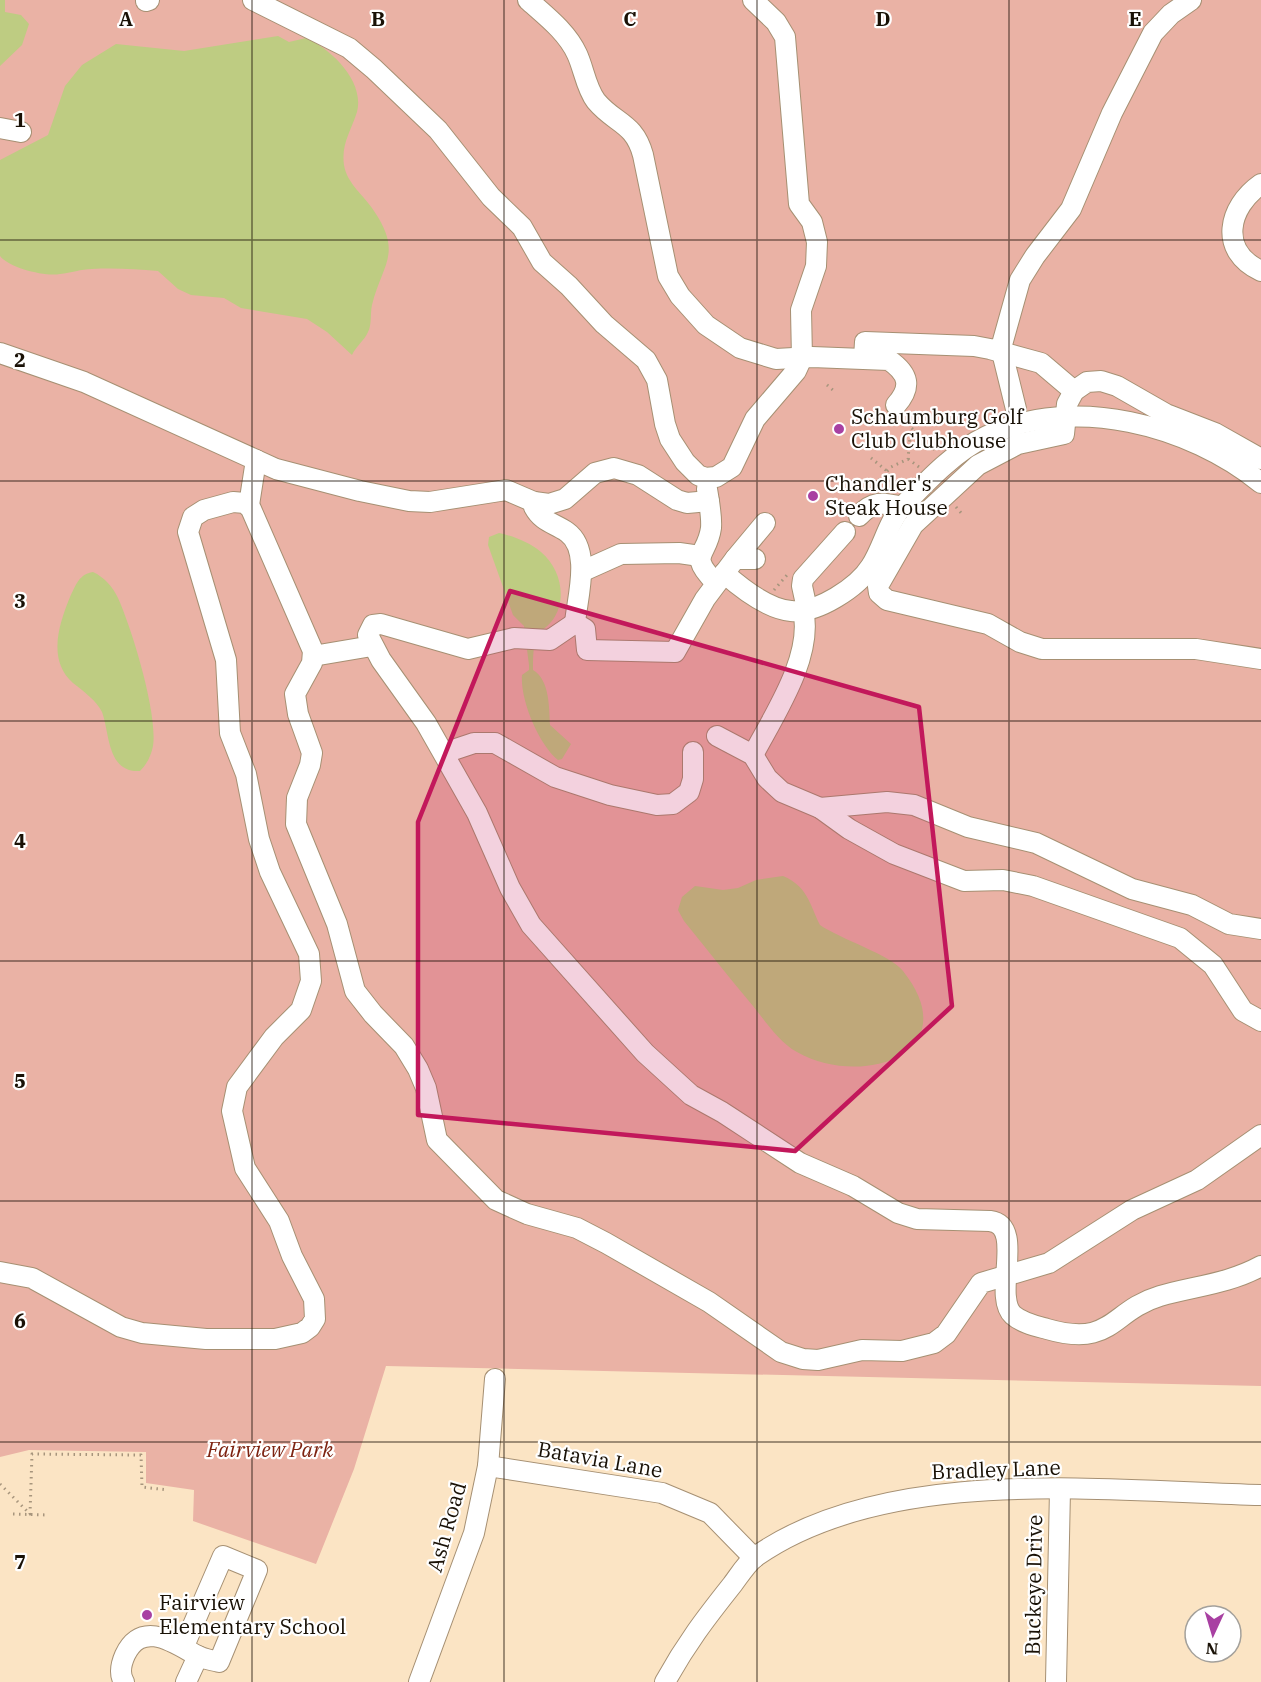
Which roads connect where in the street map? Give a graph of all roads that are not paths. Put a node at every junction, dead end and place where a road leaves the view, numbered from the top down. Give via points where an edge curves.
1 (253, 0) edge
2 (528, 0) edge
3 (753, 0) edge
4 (1191, 0) edge
5 (0, 129) edge
6 (21, 132) dead end
7 (1261, 184) edge
8 (1261, 271) edge
9 (0, 353) edge
10 (1000, 353) junction
11 (802, 358) junction
12 (864, 358) junction
13 (1074, 391) junction
14 (1016, 409) dead end
15 (897, 410) road end
16 (1066, 418) junction
17 (1261, 459) edge
18 (256, 460) junction
19 (705, 478) junction
20 (1261, 483) edge
21 (709, 501) junction
22 (534, 502) junction
23 (249, 505) junction
24 (902, 507) junction
25 (859, 516) dead end
26 (765, 523) dead end
27 (845, 532) dead end
28 (700, 556) junction
29 (755, 559) dead end
30 (583, 571) junction
31 (725, 572) junction
32 (805, 609) junction
33 (575, 623) junction
34 (372, 646) junction
35 (313, 656) junction
36 (1261, 659) edge
37 (717, 736) dead end
38 (444, 753) junction
39 (693, 753) dead end
40 (753, 755) junction
41 (820, 808) junction
42 (1261, 929) edge
43 (1261, 1021) edge
44 (1261, 1134) edge
45 (1261, 1266) edge
46 (0, 1272) edge
47 (1006, 1275) junction
48 (495, 1379) dead end
49 (488, 1466) junction
50 (1060, 1490) junction
51 (1261, 1495) edge
52 (754, 1558) junction
53 (191, 1651) junction
54 (117, 1680) edge
55 (186, 1682) edge
56 (418, 1682) edge
57 (665, 1682) edge
58 (1056, 1682) edge

1 - 19 street via 349,48 438,130 485,190 522,227 542,261 646,360 657,380 670,439 685,462
2 - 11 street via 571,43 595,100 627,124 637,137 644,155 665,267 675,289 705,325 732,344 767,357
3 - 11 street via 776,22 785,37 799,204 812,222 817,242 816,266 801,309
4 - 10 street via 1161,23 1149,39 1071,209 1024,273
5 - 6 street
7 - 8 street via 1240,202 1232,229 1242,256
9 - 18 street via 84,381
10 - 12 street via 974,346 865,342
10 - 13 street via 1041,363
10 - 14 street
11 - 12 street
11 - 19 street via 796,371 755,419 732,467 716,477
12 - 15 street via 889,360 905,375 907,389
13 - 16 street via 1067,404
13 - 17 street via 1091,381 1117,386
16 - 20 street via 1130,423 1183,436 1225,456
16 - 24 street via 1018,425 984,438 954,458
16 - 36 street via 1064,434 1031,440 989,458 919,518 879,584 881,596 988,624 1042,649 1203,650
18 - 22 street via 317,482 409,501 442,501 506,490
18 - 23 street
19 - 21 street
21 - 22 street via 677,500 638,475 614,468 595,473 561,502
21 - 28 street via 711,529
22 - 30 street via 545,522 570,535
23 - 35 street
23 - 46 street via 233,502 204,510 193,517 188,532 226,660 230,733 246,774 262,852 309,954 311,981 301,1010 274,1037 237,1087 232,1111 245,1168 279,1221 314,1299 315,1319 302,1333 275,1339 142,1333 121,1327 32,1278
24 - 25 street via 876,503
24 - 32 street via 865,575 843,593
26 - 31 street
27 - 32 street via 803,579
28 - 30 street via 621,554
28 - 31 street via 704,570
29 - 31 street
30 - 33 street
31 - 32 street via 777,608
31 - 33 street via 675,652 586,650 585,629
32 - 40 street via 806,627 794,672
33 - 34 street via 550,640 514,638 462,649 402,628 376,624 368,635
34 - 35 street
34 - 38 street
35 - 47 street via 295,694 312,753 295,805 298,831 337,924 355,991 414,1061 426,1088 437,1140 486,1192 514,1209 577,1228 606,1243 710,1302 772,1347 804,1359 825,1359 862,1350 902,1351 934,1343 946,1334 977,1287
37 - 40 street
38 - 39 street via 474,743 495,743 573,784 663,805 678,801 691,788
38 - 47 street via 484,825 510,888 531,925 627,1034 683,1089 800,1163 853,1186 898,1213 917,1219 1000,1224 1006,1236
40 - 41 street via 767,778 782,792
41 - 42 street via 887,802 914,805 968,827 1036,843 1132,889 1192,905 1229,924
41 - 43 street via 882,848 958,880 1025,883 1171,933 1208,960 1242,1011
44 - 47 street via 1197,1180 1131,1210 1048,1263
45 - 47 street via 1217,1285 1158,1297 1101,1331 1083,1335 1056,1332 1014,1316 1006,1302
48 - 49 street, Ash Road
49 - 52 street, Batavia Lane via 662,1493 710,1513
49 - 56 street, Ash Road via 474,1533
50 - 51 street, Bradley Lane
50 - 52 street, Bradley Lane via 961,1491 878,1503 809,1528
50 - 58 street, Buckeye Drive
52 - 57 street, Bradley Lane via 687,1641
53 - 53 street via 219,1662 257,1570 223,1556
53 - 54 street via 164,1637 141,1639 130,1646
53 - 55 street

